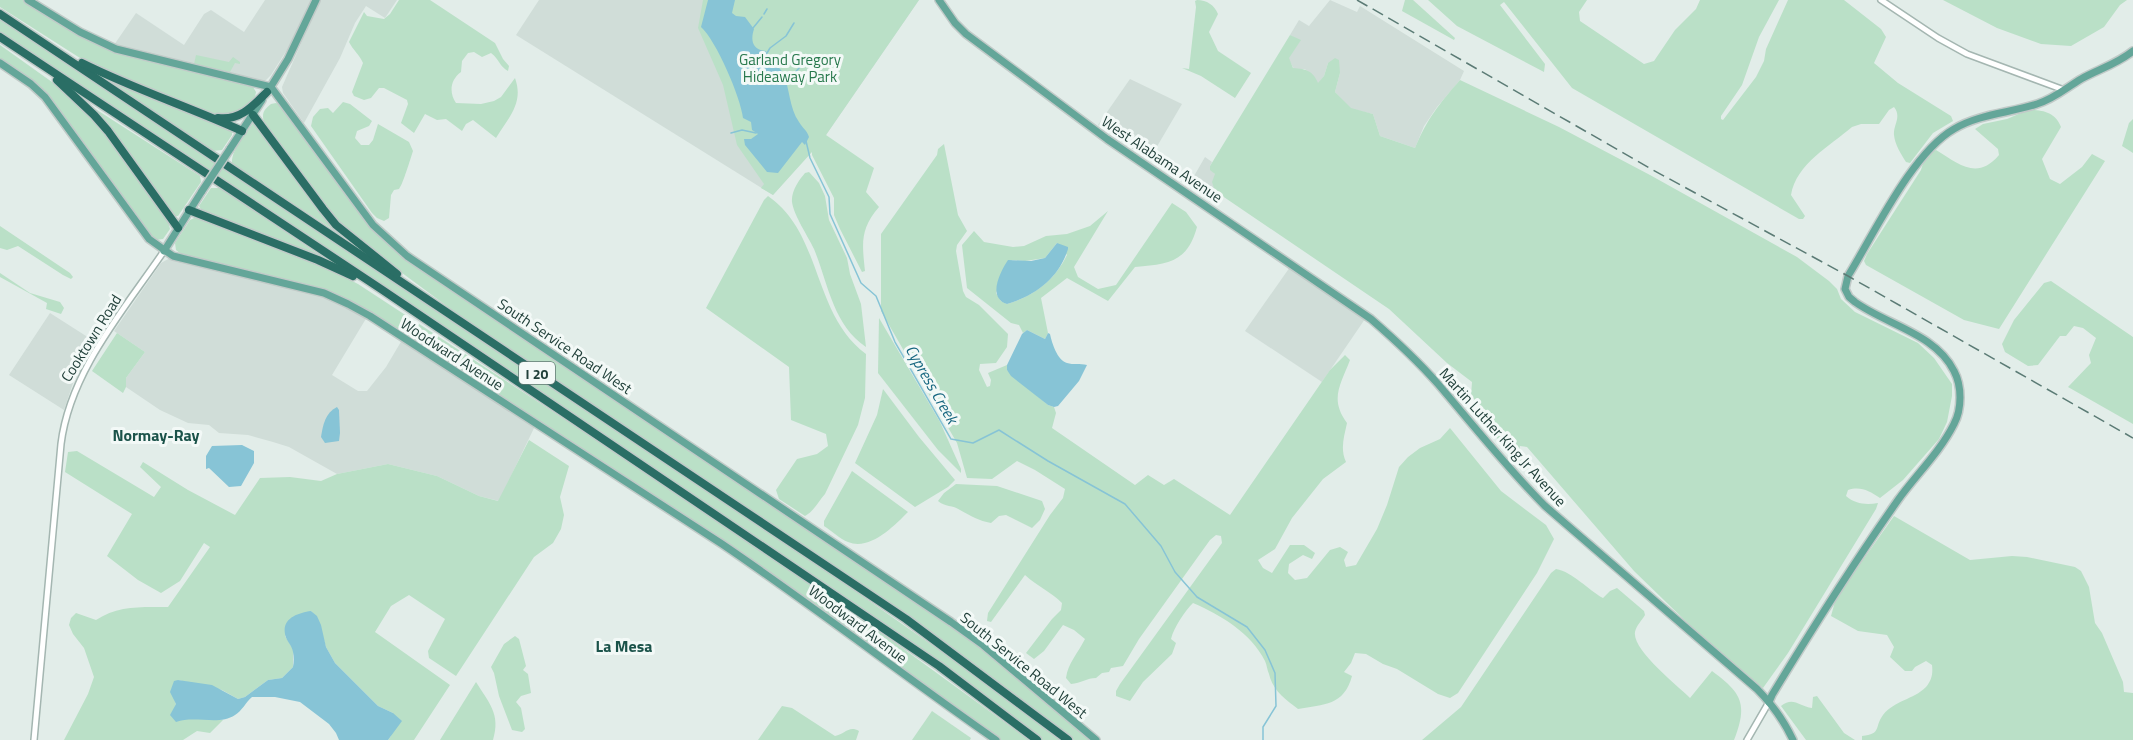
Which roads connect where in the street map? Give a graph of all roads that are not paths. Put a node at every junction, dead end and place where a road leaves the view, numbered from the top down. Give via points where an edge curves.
1 (28, 0) edge
2 (316, 0) edge
3 (939, 0) edge
4 (1881, 0) edge
5 (0, 14) edge
6 (0, 37) edge
7 (45, 44) junction
8 (19, 50) junction
9 (2133, 51) edge
10 (0, 63) edge
11 (269, 90) junction
12 (2065, 91) junction
13 (253, 115) junction
14 (212, 117) junction
15 (242, 131) junction
16 (189, 210) junction
17 (178, 228) junction
18 (164, 250) junction
19 (381, 289) junction
20 (422, 296) junction
21 (1382, 328) joint
22 (1769, 702) junction
23 (34, 740) edge
24 (996, 740) edge
25 (1037, 740) edge
26 (1068, 740) edge
27 (1096, 740) edge
28 (1747, 740) edge
29 (1793, 740) edge

1 - 11 main road via 116,49
2 - 11 main road, Cooktown Road
3 - 21 main road, West Alabama Avenue via 966,34 1071,112
4 - 12 street via 1967,54
5 - 7 highway, I 20
6 - 8 highway, I 20
7 - 14 highway via 121,82
7 - 20 highway, I 20
8 - 17 highway via 94,115
8 - 19 highway, I 20
9 - 12 main road
10 - 18 main road, Woodward Avenue via 45,97 150,239
11 - 13 main road, Cooktown Road
11 - 14 highway via 238,117
11 - 27 main road, South Service Road West via 373,225 407,256 951,622
12 - 22 main road via 2038,104 1954,128 1931,147 1848,276 1845,289 1855,302 1941,352 1956,373 1959,410 1938,448 1842,582
13 - 15 main road, Cooktown Road
13 - 20 highway via 336,225
14 - 15 highway
15 - 16 main road, Cooktown Road, bridge
16 - 17 main road, Cooktown Road
16 - 19 highway
17 - 18 main road, Cooktown Road
18 - 23 street, Cooktown Road via 87,367 66,413
18 - 24 main road, Woodward Avenue via 172,256 307,288 348,304 713,537
19 - 25 highway, I 20 via 939,666
20 - 26 highway, I 20 via 906,619
21 - 22 main road, Martin Luther King Jr Avenue via 1436,382 1530,491
22 - 28 street
22 - 29 main road, Martin Luther King Jr Avenue

